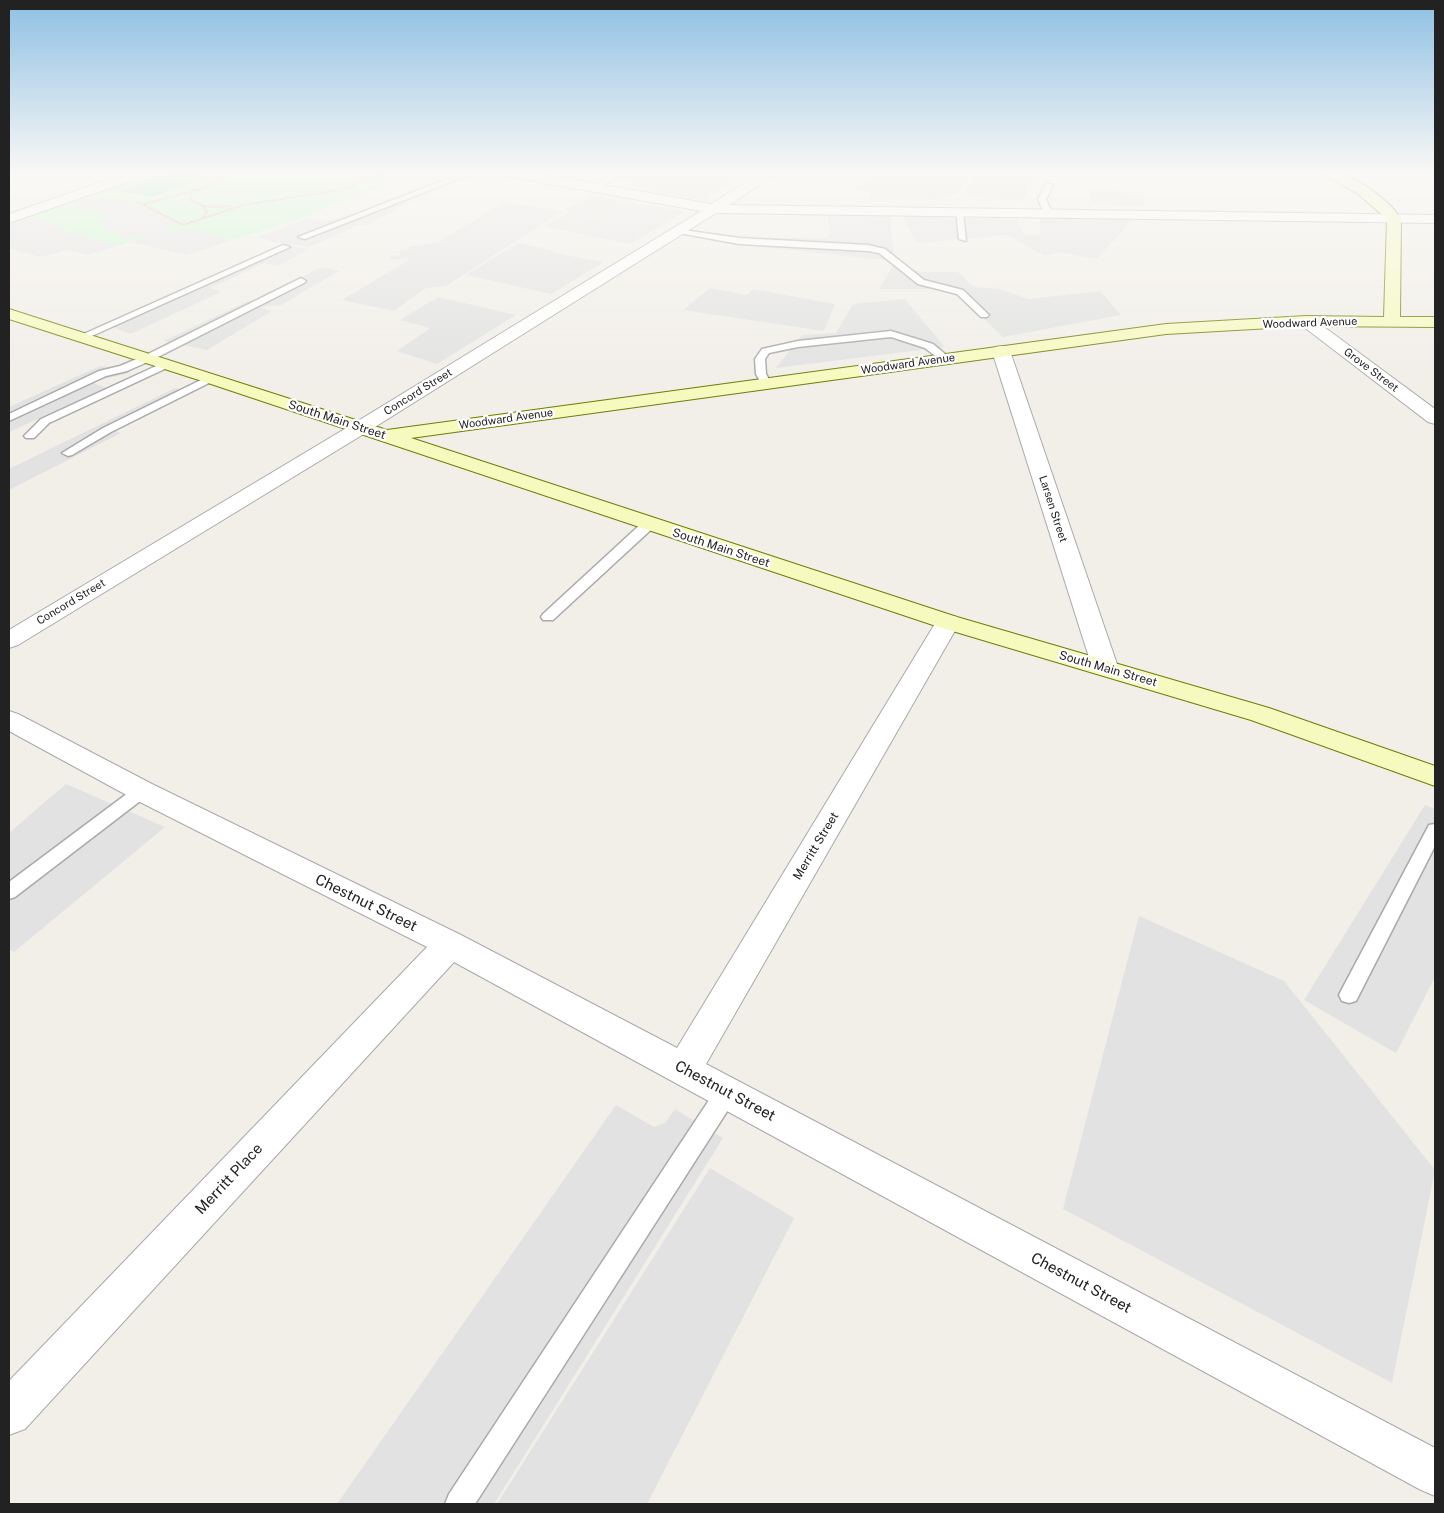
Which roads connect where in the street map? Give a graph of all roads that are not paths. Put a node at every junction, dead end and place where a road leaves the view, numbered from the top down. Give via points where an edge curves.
1 (660, 243) edge
2 (769, 243) edge
3 (1394, 243) edge
4 (286, 247) dead end
5 (301, 281) dead end
6 (9, 314) edge
7 (984, 315) dead end
8 (1392, 321) junction
9 (1306, 322) junction
10 (1435, 322) edge
11 (82, 337) junction
12 (1001, 351) junction
13 (148, 358) junction
14 (946, 359) junction
15 (167, 364) junction
16 (211, 378) junction
17 (766, 383) junction
18 (9, 418) edge
19 (1435, 418) edge
20 (360, 428) junction
21 (382, 435) junction
22 (30, 436) dead end
23 (68, 453) dead end
24 (649, 524) junction
25 (548, 618) dead end
26 (948, 622) junction
27 (9, 640) edge
28 (1106, 668) junction
29 (9, 720) edge
30 (1435, 776) edge
31 (142, 791) junction
32 (1435, 830) edge
33 (9, 892) edge
34 (450, 944) junction
35 (1349, 995) dead end
36 (684, 1069) junction
37 (727, 1092) junction
38 (9, 1413) edge
39 (1435, 1473) edge
40 (459, 1504) edge

1 - 20 street, Concord Street
2 - 7 lane via 882,251 921,282 960,292
3 - 8 main road
4 - 11 lane
5 - 13 lane
6 - 11 main road, South Main Street
8 - 9 main road, Woodward Avenue
8 - 10 main road, Woodward Avenue
9 - 12 main road, Woodward Avenue via 1166,329
9 - 19 street, Grove Street
11 - 13 main road, South Main Street
12 - 14 main road, Woodward Avenue
12 - 28 street, Larsen Street
13 - 15 main road, South Main Street
13 - 18 lane via 123,369 103,373
14 - 17 main road, Woodward Avenue
14 - 17 lane via 929,346 891,334 798,344 766,351 760,359 761,374
15 - 16 main road, South Main Street
15 - 22 lane via 45,421
16 - 20 main road, South Main Street
16 - 23 lane
17 - 21 main road, Woodward Avenue
20 - 21 main road, South Main Street
20 - 27 street, Concord Street
21 - 24 main road, South Main Street
24 - 25 lane
24 - 26 main road, South Main Street
26 - 28 main road, South Main Street
26 - 36 street, Merritt Street
28 - 30 main road, South Main Street via 1260,714
29 - 31 street, Chestnut Street
31 - 33 lane
31 - 34 street, Chestnut Street
32 - 35 lane
34 - 36 street, Chestnut Street
34 - 38 street, Merritt Place
36 - 37 street, Chestnut Street
37 - 39 street, Chestnut Street
37 - 40 lane

